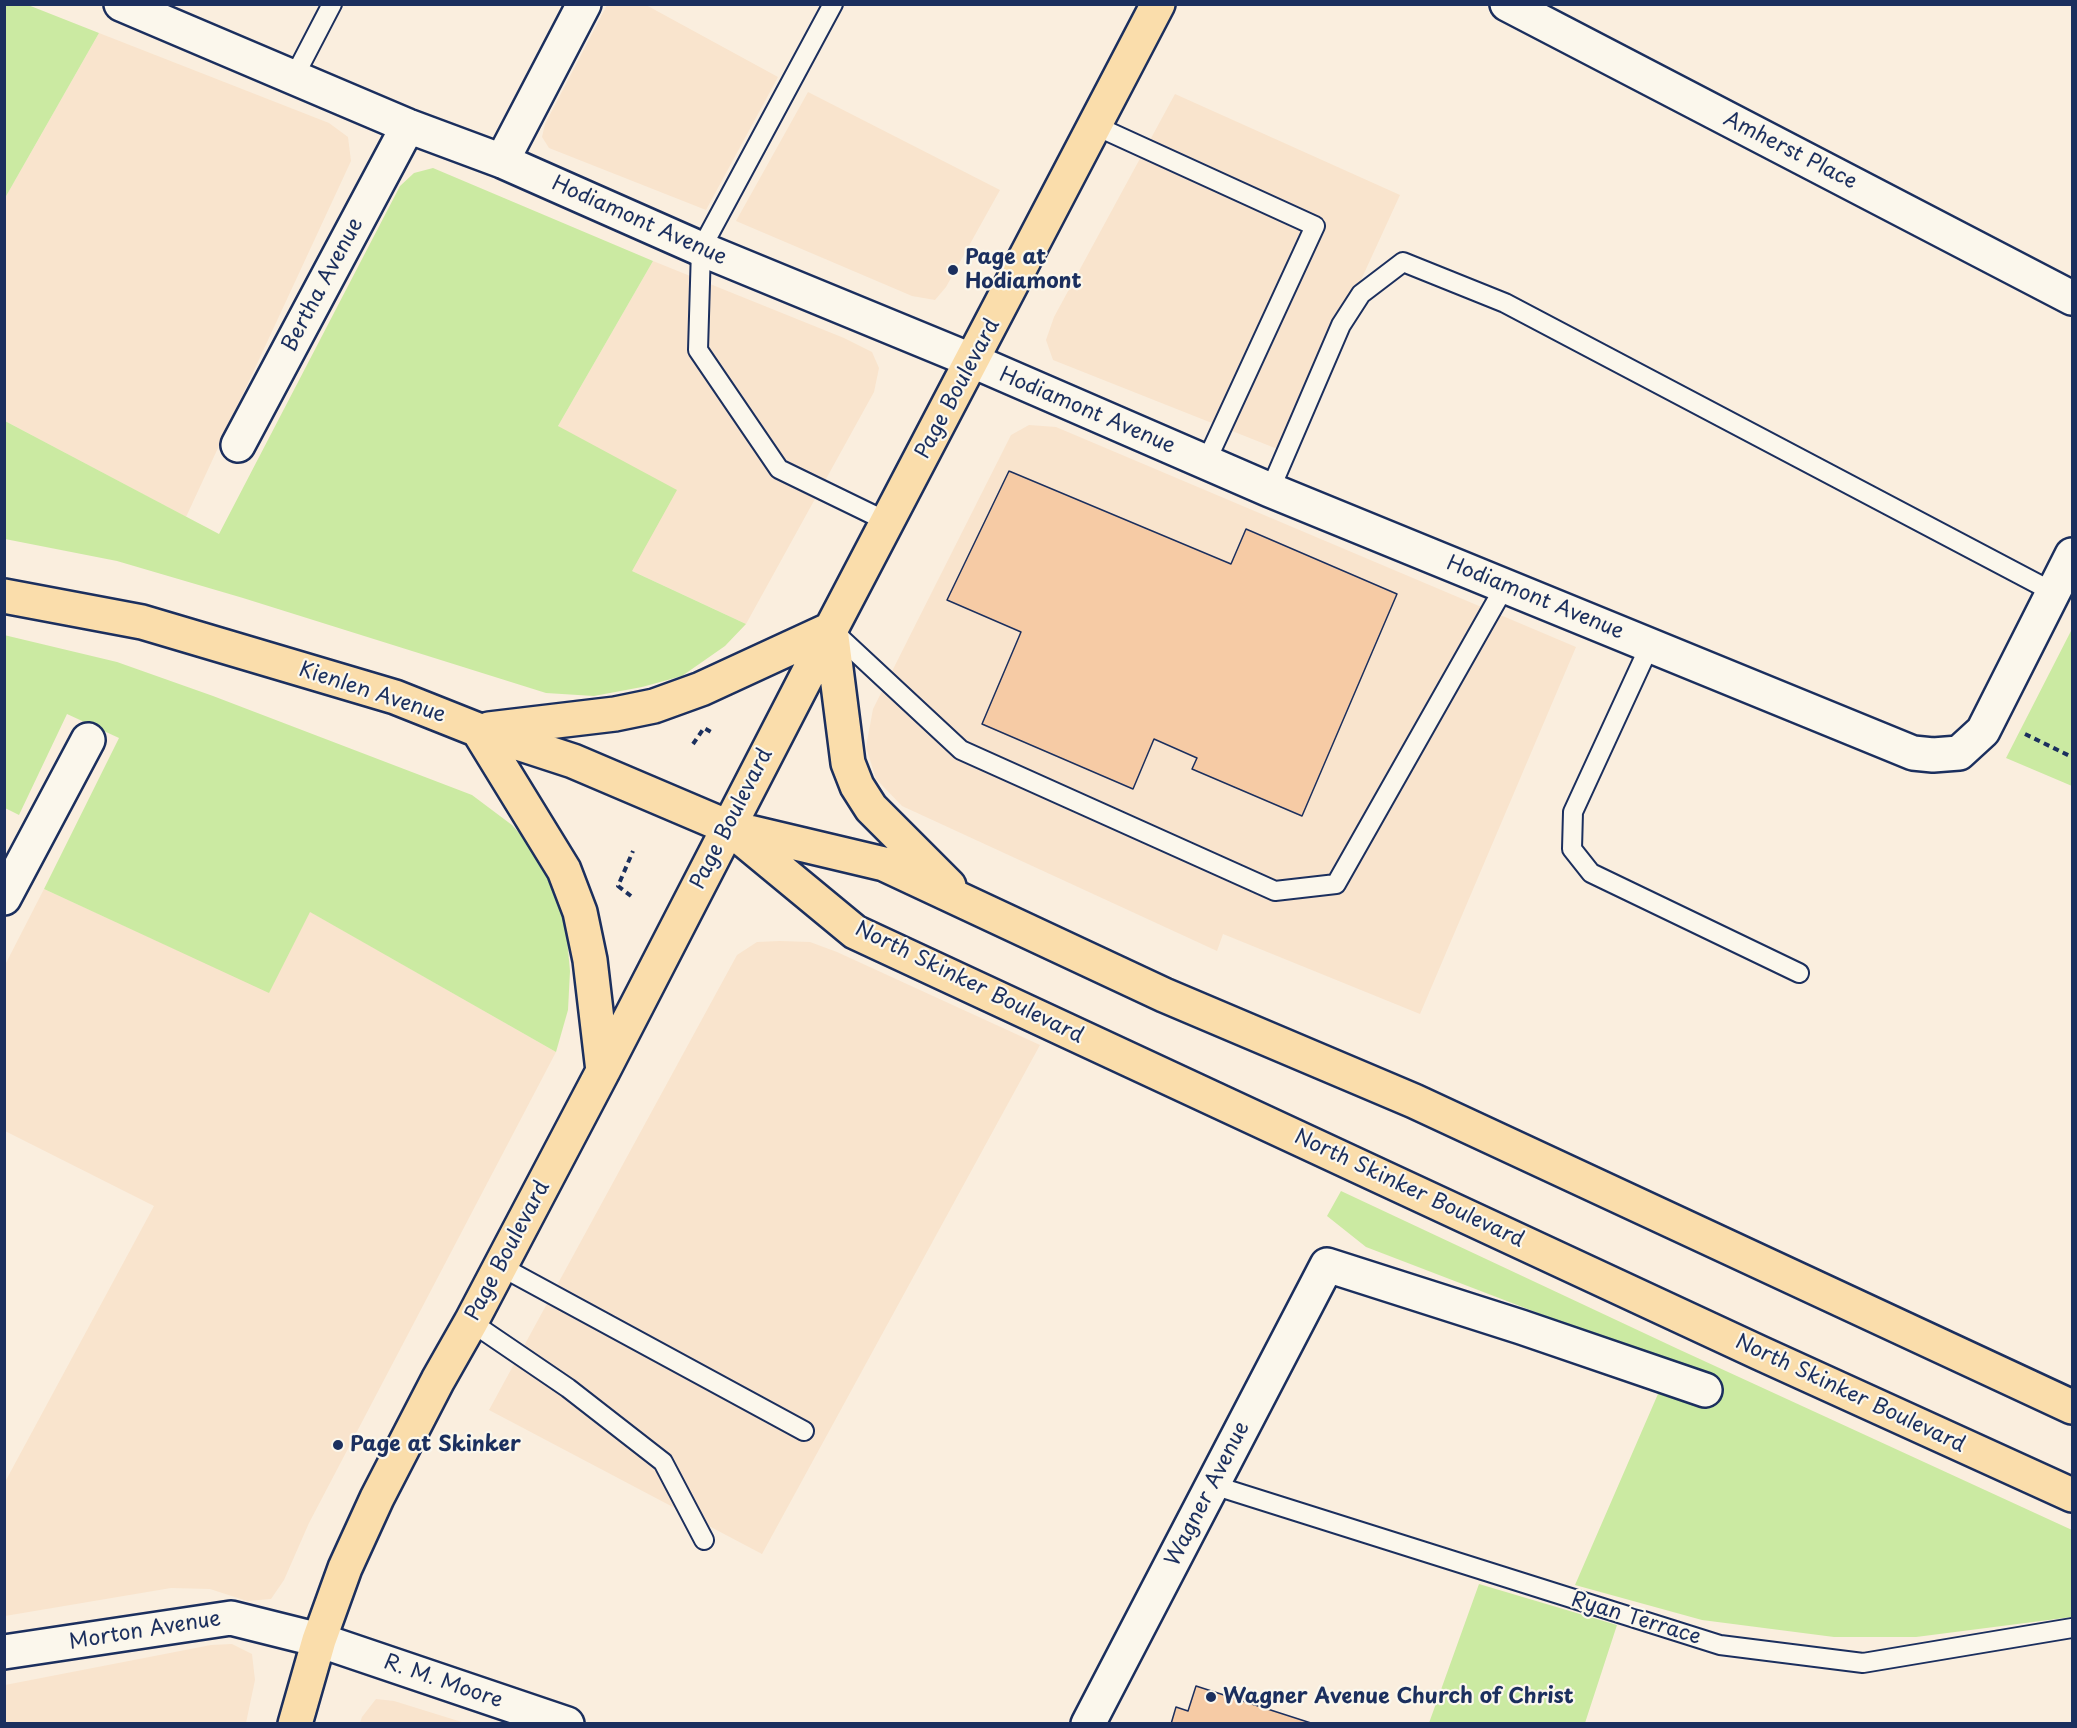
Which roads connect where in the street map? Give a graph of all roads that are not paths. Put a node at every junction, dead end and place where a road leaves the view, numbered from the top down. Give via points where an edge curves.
1 (121, 4) edge
2 (332, 4) edge
3 (585, 4) edge
4 (833, 4) edge
5 (1158, 4) edge
6 (1508, 4) edge
7 (294, 77) junction
8 (408, 126) junction
9 (1096, 126) junction
10 (502, 161) junction
11 (701, 249) junction
12 (2073, 298) edge
13 (973, 361) junction
14 (238, 445) dead end
15 (1206, 462) junction
16 (1270, 490) junction
17 (888, 522) junction
18 (2073, 555) edge
19 (1505, 586) junction
20 (2053, 592) junction
21 (4, 596) edge
22 (831, 629) junction
23 (1650, 645) junction
24 (478, 730) junction
25 (88, 740) dead end
26 (728, 827) junction
27 (4, 898) edge
28 (967, 904) junction
29 (1799, 973) dead end
30 (603, 1071) junction
31 (500, 1266) junction
32 (471, 1322) junction
33 (1705, 1390) dead end
34 (2073, 1407) edge
35 (804, 1431) dead end
36 (1213, 1485) junction
37 (2073, 1495) edge
38 (704, 1539) dead end
39 (2073, 1628) edge
40 (319, 1640) junction
41 (4, 1652) edge
42 (295, 1724) edge
43 (567, 1724) edge
44 (1088, 1724) edge

1 - 7 street, Hodiamont Avenue
2 - 7 lane
3 - 10 street
4 - 11 lane
5 - 9 main road, Page Boulevard
6 - 12 street, Amherst Place
7 - 8 street, Hodiamont Avenue
8 - 10 street, Hodiamont Avenue
8 - 14 street, Bertha Avenue
9 - 13 main road, Page Boulevard
9 - 15 lane via 1315,226
10 - 11 street, Hodiamont Avenue
11 - 13 street, Hodiamont Avenue
11 - 17 lane via 698,350 779,469
13 - 15 street, Hodiamont Avenue
13 - 17 main road, Page Boulevard
15 - 16 street, Hodiamont Avenue
16 - 19 street, Hodiamont Avenue
16 - 20 lane via 1341,325 1361,294 1403,262 1505,303
17 - 22 main road, Page Boulevard
18 - 20 street
19 - 22 lane via 1336,884 1275,891 962,750
19 - 23 street, Hodiamont Avenue
20 - 23 street, Hodiamont Avenue via 1983,731 1959,753 1913,753
21 - 24 main road, Kienlen Avenue via 142,622 395,697
22 - 24 main road via 654,706
22 - 26 main road, Page Boulevard
22 - 28 main road via 848,763 857,786 871,808
23 - 29 lane via 1573,812 1572,849 1591,873
24 - 26 main road, Kienlen Avenue via 573,761
24 - 30 main road via 564,870 580,912 590,960
25 - 27 street
26 - 28 main road via 884,864
26 - 30 main road, Page Boulevard
26 - 37 main road, North Skinker Boulevard via 855,932
28 - 34 main road via 1164,995 1414,1101
30 - 31 main road, Page Boulevard
31 - 32 main road, Page Boulevard
31 - 35 lane
32 - 38 lane via 568,1389 663,1462
32 - 40 main road, Page Boulevard via 377,1498 345,1568
33 - 36 street, Wagner Avenue via 1327,1264
36 - 39 lane, Ryan Terrace via 1720,1645 1863,1663
36 - 44 street, Wagner Avenue
40 - 41 street, Morton Avenue via 231,1618
40 - 42 main road, Page Boulevard
40 - 43 street, R. M. Moore

